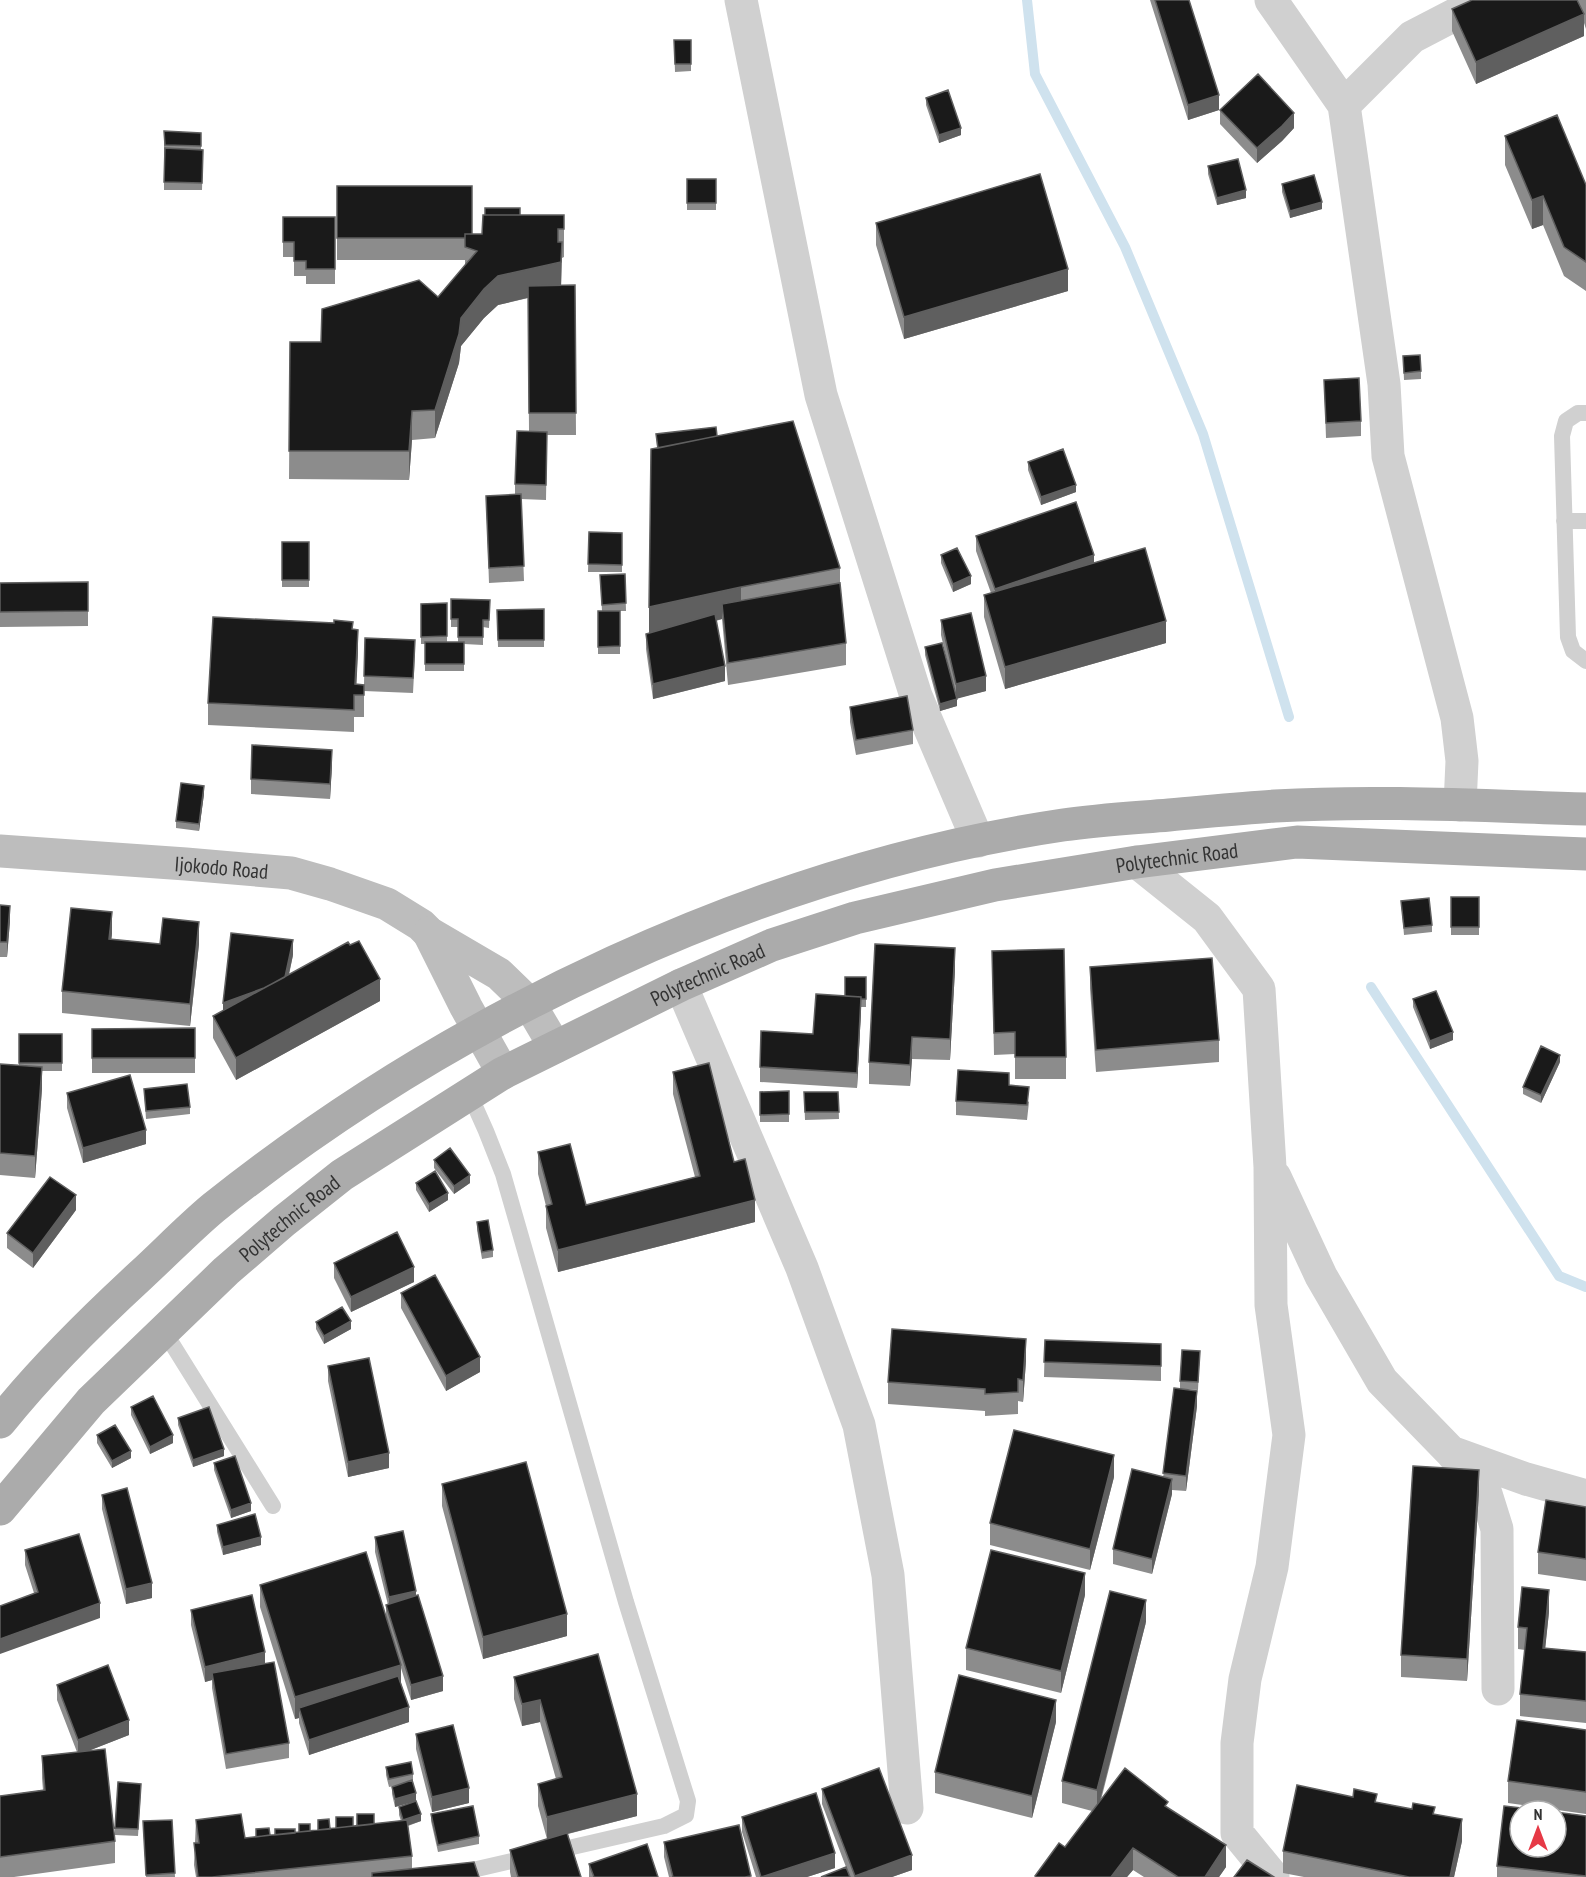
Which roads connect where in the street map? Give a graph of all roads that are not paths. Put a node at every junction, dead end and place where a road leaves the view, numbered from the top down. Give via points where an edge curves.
1 (741, 0) edge
2 (1271, 0) edge
3 (1483, 0) edge
4 (1344, 105) junction
5 (1586, 413) edge
6 (1586, 521) edge
7 (1564, 522) junction
8 (1586, 661) edge
9 (1460, 806) junction
10 (1586, 809) edge
11 (978, 841) junction
12 (0, 851) edge
13 (1586, 854) edge
14 (1137, 862) junction
15 (429, 933) junction
16 (681, 985) junction
17 (529, 1003) junction
18 (478, 1030) junction
19 (555, 1047) junction
20 (503, 1073) junction
21 (469, 1093) junction
22 (1270, 1167) junction
23 (164, 1331) junction
24 (0, 1422) edge
25 (1451, 1452) junction
26 (1586, 1496) edge
27 (273, 1506) dead end
28 (0, 1509) edge
29 (1498, 1689) dead end
30 (907, 1808) dead end
31 (442, 1877) edge
32 (1273, 1877) edge

1 - 11 street via 821,395 916,696
2 - 4 street
3 - 4 street via 1412,37
4 - 9 street via 1384,384 1388,456 1457,718 1462,761
5 - 7 lane via 1566,421 1562,436
6 - 7 lane
7 - 8 lane via 1568,637 1573,651
9 - 10 main road, Polytechnic Road
9 - 11 main road, Polytechnic Road via 1277,806 1064,825
11 - 17 main road, Polytechnic Road via 768,898
12 - 15 main road, Ijokodo Road via 291,873 387,904
13 - 14 main road, Polytechnic Road via 1297,842
14 - 16 main road, Polytechnic Road via 996,885 855,918 772,945
14 - 22 street via 1207,918 1259,989
15 - 17 main road, Ijokodo Road via 499,974
15 - 18 main road, Ijokodo Road
16 - 19 main road, Polytechnic Road
16 - 30 street via 802,1268 859,1425 888,1575
17 - 18 main road, Polytechnic Road
17 - 19 main road, Ijokodo Road
18 - 20 main road, Ijokodo Road
18 - 24 main road, Polytechnic Road via 318,1131 211,1210 84,1328
19 - 20 main road, Polytechnic Road
20 - 21 main road, Polytechnic Road
21 - 23 main road, Polytechnic Road via 342,1175 267,1235
21 - 31 lane via 503,1174 626,1602 688,1801 686,1815 664,1826
22 - 25 street via 1321,1276 1382,1381
22 - 32 street via 1271,1305 1289,1435 1272,1567 1245,1679 1237,1754 1237,1833
23 - 27 lane
23 - 28 main road, Polytechnic Road via 91,1401
25 - 26 street
25 - 29 street via 1486,1494 1497,1529

